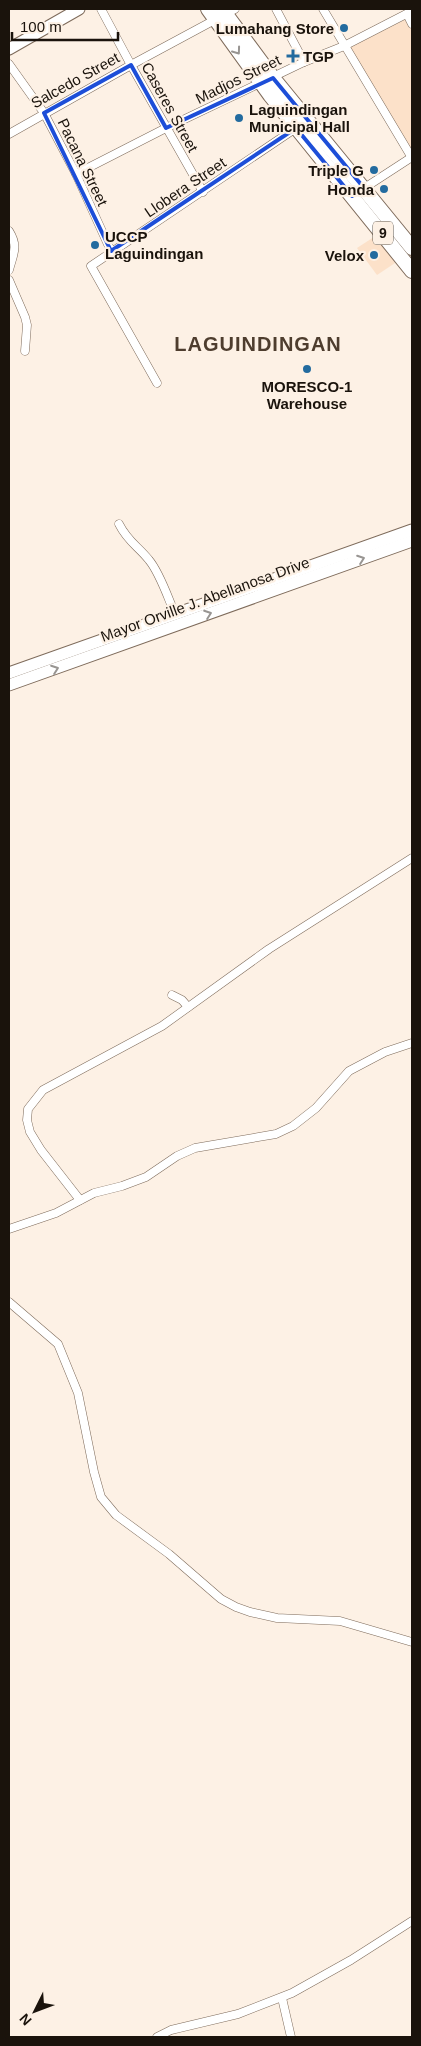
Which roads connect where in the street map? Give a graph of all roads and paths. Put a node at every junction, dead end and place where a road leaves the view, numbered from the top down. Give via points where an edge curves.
1 (79, 9) edge
2 (101, 9) edge
3 (276, 9) edge
4 (323, 9) edge
5 (221, 12) edge
6 (410, 12) edge
7 (412, 24) edge
8 (344, 46) junction
9 (9, 49) edge
10 (304, 62) junction
11 (9, 64) edge
12 (130, 64) junction
13 (267, 80) junction
14 (44, 113) junction
15 (166, 128) junction
16 (296, 128) junction
17 (9, 134) edge
18 (412, 158) edge
19 (76, 174) junction
20 (203, 192) junction
21 (358, 192) junction
22 (9, 231) edge
23 (412, 248) edge
24 (110, 252) junction
25 (9, 270) edge
26 (412, 271) edge
27 (9, 280) edge
28 (25, 352) dead end
29 (157, 383) dead end
30 (119, 524) dead end
31 (412, 530) edge
32 (412, 541) edge
33 (175, 614) junction
34 (9, 674) edge
35 (9, 685) edge
36 (412, 858) edge
37 (172, 995) dead end
38 (188, 1007) junction
39 (412, 1043) edge
40 (80, 1200) junction
41 (9, 1229) edge
42 (9, 1302) edge
43 (412, 1642) edge
44 (412, 1921) edge
45 (282, 1998) junction
46 (157, 2037) edge
47 (291, 2037) edge

1 - 9 main road
2 - 12 street, Caseres Street
3 - 10 street
4 - 8 street
5 - 12 street, Salcedo Street
5 - 13 highway, 9
6 - 7 street
6 - 8 street, Madjos Street
8 - 10 street, Madjos Street
8 - 18 street
10 - 13 street, Madjos Street
11 - 14 street, Pacana Street
12 - 14 street, Salcedo Street
12 - 15 street, Caseres Street
13 - 15 street, Madjos Street
13 - 16 highway, 9
13 - 21 highway, 9
14 - 17 street, Salcedo Street
14 - 19 street, Pacana Street
15 - 19 street, Madjos Street
15 - 20 street, Caseres Street
16 - 20 street, Llobera Street
16 - 21 highway, 9
18 - 21 street
19 - 24 street, Pacana Street
20 - 24 street, Llobera Street
21 - 23 highway, 9
21 - 26 highway, 9
22 - 25 street via 16,244 16,252
24 - 29 street, Llobera Street via 92,263 91,268
27 - 28 street via 27,325
30 - 33 street via 130,542 151,562
31 - 33 main road, Mayor Orville J. Abellanosa Drive
35 -> 32 main road, Mayor Orville J. Abellanosa Drive
33 - 34 main road, Mayor Orville J. Abellanosa Drive
36 - 38 street via 269,949
37 - 38 street
38 - 40 street via 145,1035 50,1085 28,1109 30,1132
39 - 40 street via 349,1071 316,1108 285,1130 195,1148 146,1177
40 - 41 street via 44,1218
42 - 43 street via 58,1344 78,1393 100,1492 116,1515 236,1608 277,1618 345,1622
44 - 45 street via 352,1960
45 - 46 street via 238,2014 171,2030
45 - 47 street

